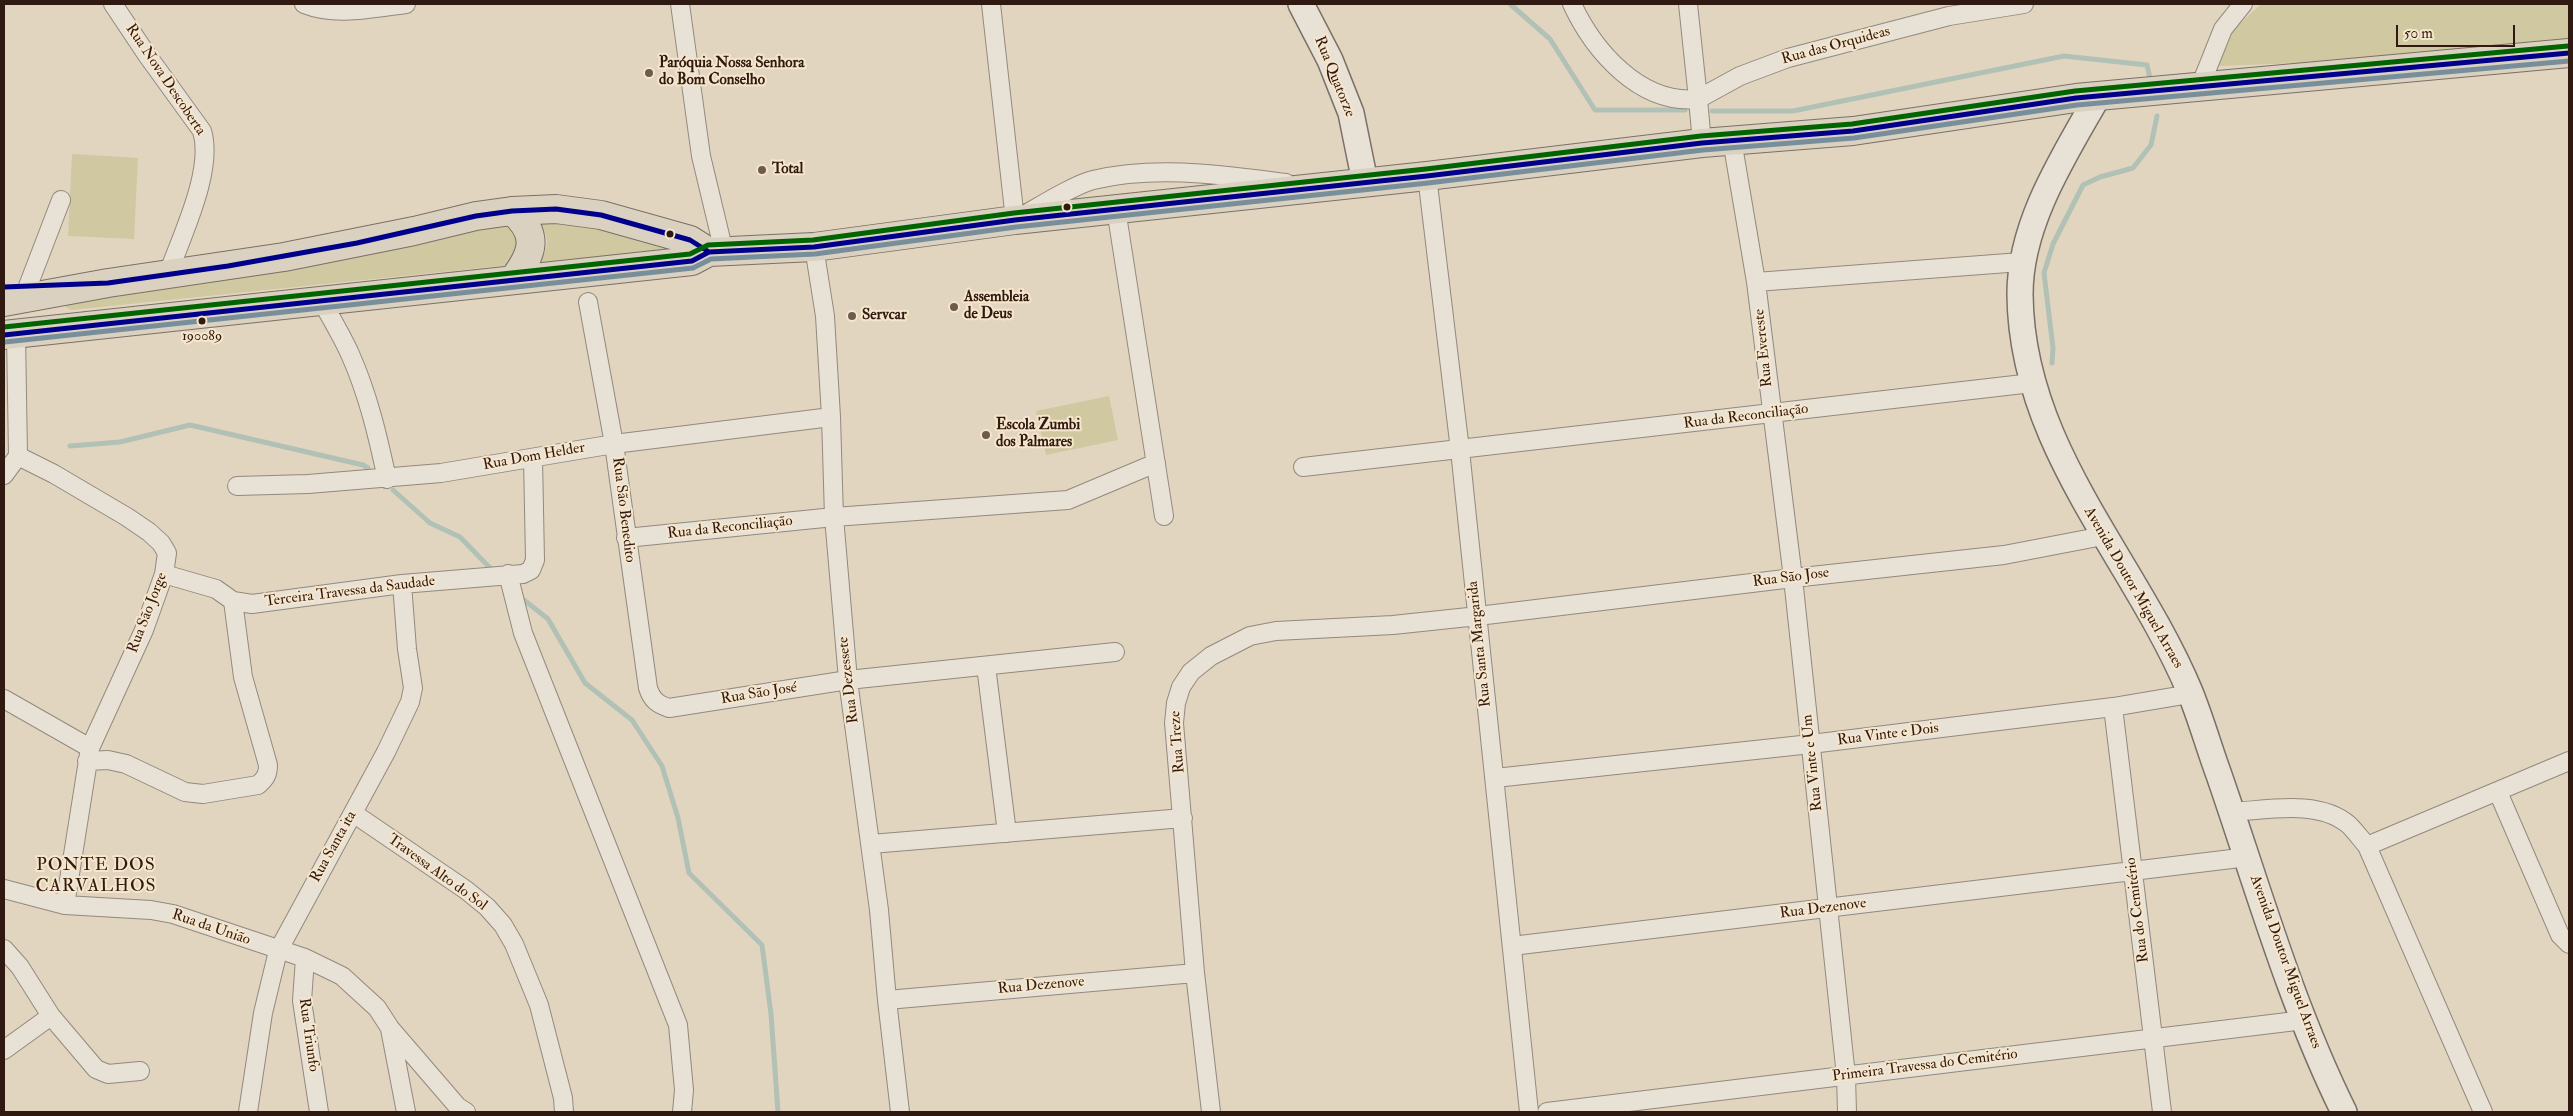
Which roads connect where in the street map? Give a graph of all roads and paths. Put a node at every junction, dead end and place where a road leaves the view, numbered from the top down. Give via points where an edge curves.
1 (113, 4) edge
2 (304, 4) edge
3 (406, 4) edge
4 (680, 4) edge
5 (991, 4) edge
6 (1301, 4) edge
7 (1572, 4) edge
8 (1688, 4) edge
9 (2024, 4) edge
10 (2243, 4) edge
11 (2569, 53) edge
12 (2199, 89) junction
13 (2098, 96) junction
14 (1698, 99) junction
15 (1732, 140) junction
16 (1702, 143) junction
17 (1427, 176) junction
18 (1365, 182) junction
19 (1318, 187) junction
20 (61, 200) dead end
21 (1116, 209) junction
22 (512, 211) junction
23 (1015, 220) junction
24 (814, 247) junction
25 (717, 252) junction
26 (2021, 262) junction
27 (168, 274) junction
28 (513, 280) junction
29 (1756, 282) junction
30 (108, 283) junction
31 (16, 287) edge
32 (321, 300) junction
33 (4, 302) edge
34 (588, 302) dead end
35 (8, 330) edge
36 (2032, 383) junction
37 (1771, 414) junction
38 (831, 416) junction
39 (614, 444) junction
40 (1460, 450) junction
41 (18, 456) junction
42 (533, 458) junction
43 (1156, 463) junction
44 (1303, 467) dead end
45 (4, 474) edge
46 (387, 479) junction
47 (237, 486) dead end
48 (1164, 516) dead end
49 (834, 517) junction
50 (2103, 536) junction
51 (626, 538) junction
52 (164, 574) junction
53 (508, 574) junction
54 (1793, 578) junction
55 (402, 584) junction
56 (233, 601) junction
57 (1478, 616) junction
58 (1115, 652) dead end
59 (986, 666) junction
60 (848, 680) junction
61 (2190, 694) junction
62 (4, 699) edge
63 (669, 708) joint
64 (2112, 708) junction
65 (1811, 744) junction
66 (88, 754) junction
67 (2569, 761) edge
68 (1496, 778) junction
69 (2498, 792) junction
70 (2232, 812) junction
71 (353, 813) junction
72 (1183, 818) junction
73 (1007, 833) junction
74 (871, 844) junction
75 (2367, 846) junction
76 (2248, 857) junction
77 (2134, 872) junction
78 (4, 889) edge
79 (66, 905) junction
80 (1828, 908) junction
81 (2569, 944) edge
82 (1512, 946) junction
83 (4, 949) edge
84 (278, 951) junction
85 (305, 958) junction
86 (1195, 972) junction
87 (887, 1000) junction
88 (51, 1016) junction
89 (2304, 1020) junction
90 (390, 1028) junction
91 (2154, 1040) junction
92 (4, 1050) edge
93 (140, 1071) dead end
94 (1846, 1076) junction
95 (248, 1112) edge
96 (319, 1112) edge
97 (406, 1112) edge
98 (466, 1112) edge
99 (564, 1112) edge
100 (682, 1112) edge
101 (900, 1112) edge
102 (1212, 1112) edge
103 (1529, 1112) edge
104 (1547, 1112) edge
105 (1847, 1112) edge
106 (2162, 1112) edge
107 (2344, 1112) edge
108 (2483, 1112) edge

1 - 27 street, Rua Nova Descoberta via 202,131 206,143 203,173
2 - 3 street via 318,10 339,12
4 - 25 street
5 - 23 street
6 - 18 main road, Rua Quatorze via 1330,60 1351,113
7 - 14 street via 1596,45 1634,80 1662,96 1681,101
8 - 14 street
9 - 14 street, Rua das Orquideas via 1949,16 1788,58 1740,76
10 - 12 street via 2223,29
11 - 12 main road
12 - 13 main road
13 - 15 main road via 1853,131
13 - 26 main road, Avenida Doutor Miguel Arraes via 2043,201
14 - 16 street
15 - 16 main road
15 - 29 street, Rua Evereste
16 - 17 main road
17 - 18 main road
17 - 40 street, Rua Santa Margarida
18 - 19 main road
19 - 21 main road
19 - 23 street via 1184,172 1131,174 1091,181
20 - 31 street
21 - 23 main road
21 - 43 street
22 - 25 main road via 556,209 601,215 690,240
22 - 27 main road via 284,257
22 - 28 main road via 525,222 531,247 527,262
23 - 24 main road
24 - 25 main road
24 - 38 street, Rua Dezessete via 825,316
25 - 28 main road via 692,261
26 - 29 street
26 - 36 main road, Avenida Doutor Miguel Arraes via 2020,296
27 - 30 main road
28 - 32 main road
29 - 37 street, Rua Evereste
30 - 31 main road
30 - 33 main road
32 - 35 main road via 91,326
32 - 46 street via 350,354 364,390
34 - 39 street, Rua São Benedito
35 - 41 street
36 - 37 street, Rua da Reconciliação
36 - 50 main road, Avenida Doutor Miguel Arraes via 2046,425 2071,481
37 - 40 street, Rua da Reconciliação
37 - 54 street, Rua Vinte e Um
38 - 39 street, Rua Dom Helder
38 - 49 street, Rua Dezessete
39 - 42 street, Rua Dom Helder
39 - 51 street, Rua São Benedito
40 - 44 street, Rua da Reconciliação
40 - 57 street, Rua Santa Margarida
41 - 45 street
41 - 52 street, Rua São Jorge via 149,532 167,553
42 - 46 street, Rua Dom Helder
42 - 53 street, Terceira Travessa da Saudade via 535,560 531,570
43 - 48 street
43 - 49 street, Rua da Reconciliação via 1068,500
46 - 47 street, Rua Dom Helder
49 - 51 street, Rua da Reconciliação
49 - 60 street, Rua Dezessete
50 - 54 street, Rua São Jose via 2004,556
50 - 61 main road, Avenida Doutor Miguel Arraes via 2152,616
51 - 63 street, Rua São Benedito via 648,688 651,698
52 - 56 street, Terceira Travessa da Saudade via 216,589
52 - 66 street, Rua São Jorge via 144,630
53 - 55 street, Terceira Travessa da Saudade
53 - 100 street via 523,633 678,1025 684,1090
54 - 57 street, Rua São Jose
54 - 65 street, Rua Vinte e Um
55 - 56 street, Terceira Travessa da Saudade via 272,603
55 - 71 street, Rua Santa ita via 413,688 410,702
56 - 66 street via 243,677 268,765 264,780 258,784 203,794 185,792 126,764
57 - 68 street, Rua Santa Margarida
57 - 72 street, Rua Treze via 1393,625 1276,631 1250,636 1212,656 1191,672 1176,703 1174,723
58 - 59 street, Rua São José
59 - 60 street, Rua São José
59 - 73 street
60 - 63 street, Rua São José
60 - 74 street, Rua Dezessete
61 - 64 street, Rua Vinte e Dois
61 - 70 main road, Avenida Doutor Miguel Arraes
62 - 66 street
64 - 65 street, Rua Vinte e Dois
64 - 77 street, Rua do Cemitério
65 - 68 street, Rua Vinte e Dois
65 - 80 street, Rua Vinte e Um
66 - 79 street, Rua São Jorge
67 - 69 street
68 - 82 street, Rua Santa Margarida
69 - 75 street
69 - 81 street via 2560,935
70 - 75 street via 2296,808 2321,811 2348,824
70 - 76 main road, Avenida Doutor Miguel Arraes
71 - 84 street, Rua Santa ita
71 - 99 street, Travessa Alto do Sol via 466,890 503,925 539,1005
72 - 73 street
72 - 86 street, Rua Treze
73 - 74 street
74 - 87 street, Rua Dezessete
75 - 108 street
76 - 77 street, Rua Dezenove
76 - 89 main road, Avenida Doutor Miguel Arraes
77 - 80 street, Rua Dezenove
77 - 91 street, Rua do Cemitério
78 - 79 street, Rua da União
79 - 84 street, Rua da União via 173,914
80 - 82 street, Rua Dezenove
80 - 94 street, Rua Vinte e Um
82 - 103 street, Rua Santa Margarida
83 - 88 street via 20,967
84 - 85 street, Rua da União
84 - 95 street, Rua Santa ita via 263,1013
85 - 90 street, Rua da União via 326,966 361,991
85 - 96 street, Rua Triunfo via 302,1001
86 - 87 street, Rua Dezenove
86 - 102 street, Rua Treze
87 - 101 street, Rua Dezessete
88 - 92 street
88 - 93 street via 96,1069 108,1074
89 - 91 street, Primeira Travessa do Cemitério
89 - 107 main road, Avenida Doutor Miguel Arraes
90 - 97 street
90 - 98 street via 458,1107
91 - 94 street, Primeira Travessa do Cemitério
91 - 106 street, Rua do Cemitério
94 - 104 street, Primeira Travessa do Cemitério
94 - 105 street, Rua Vinte e Um

